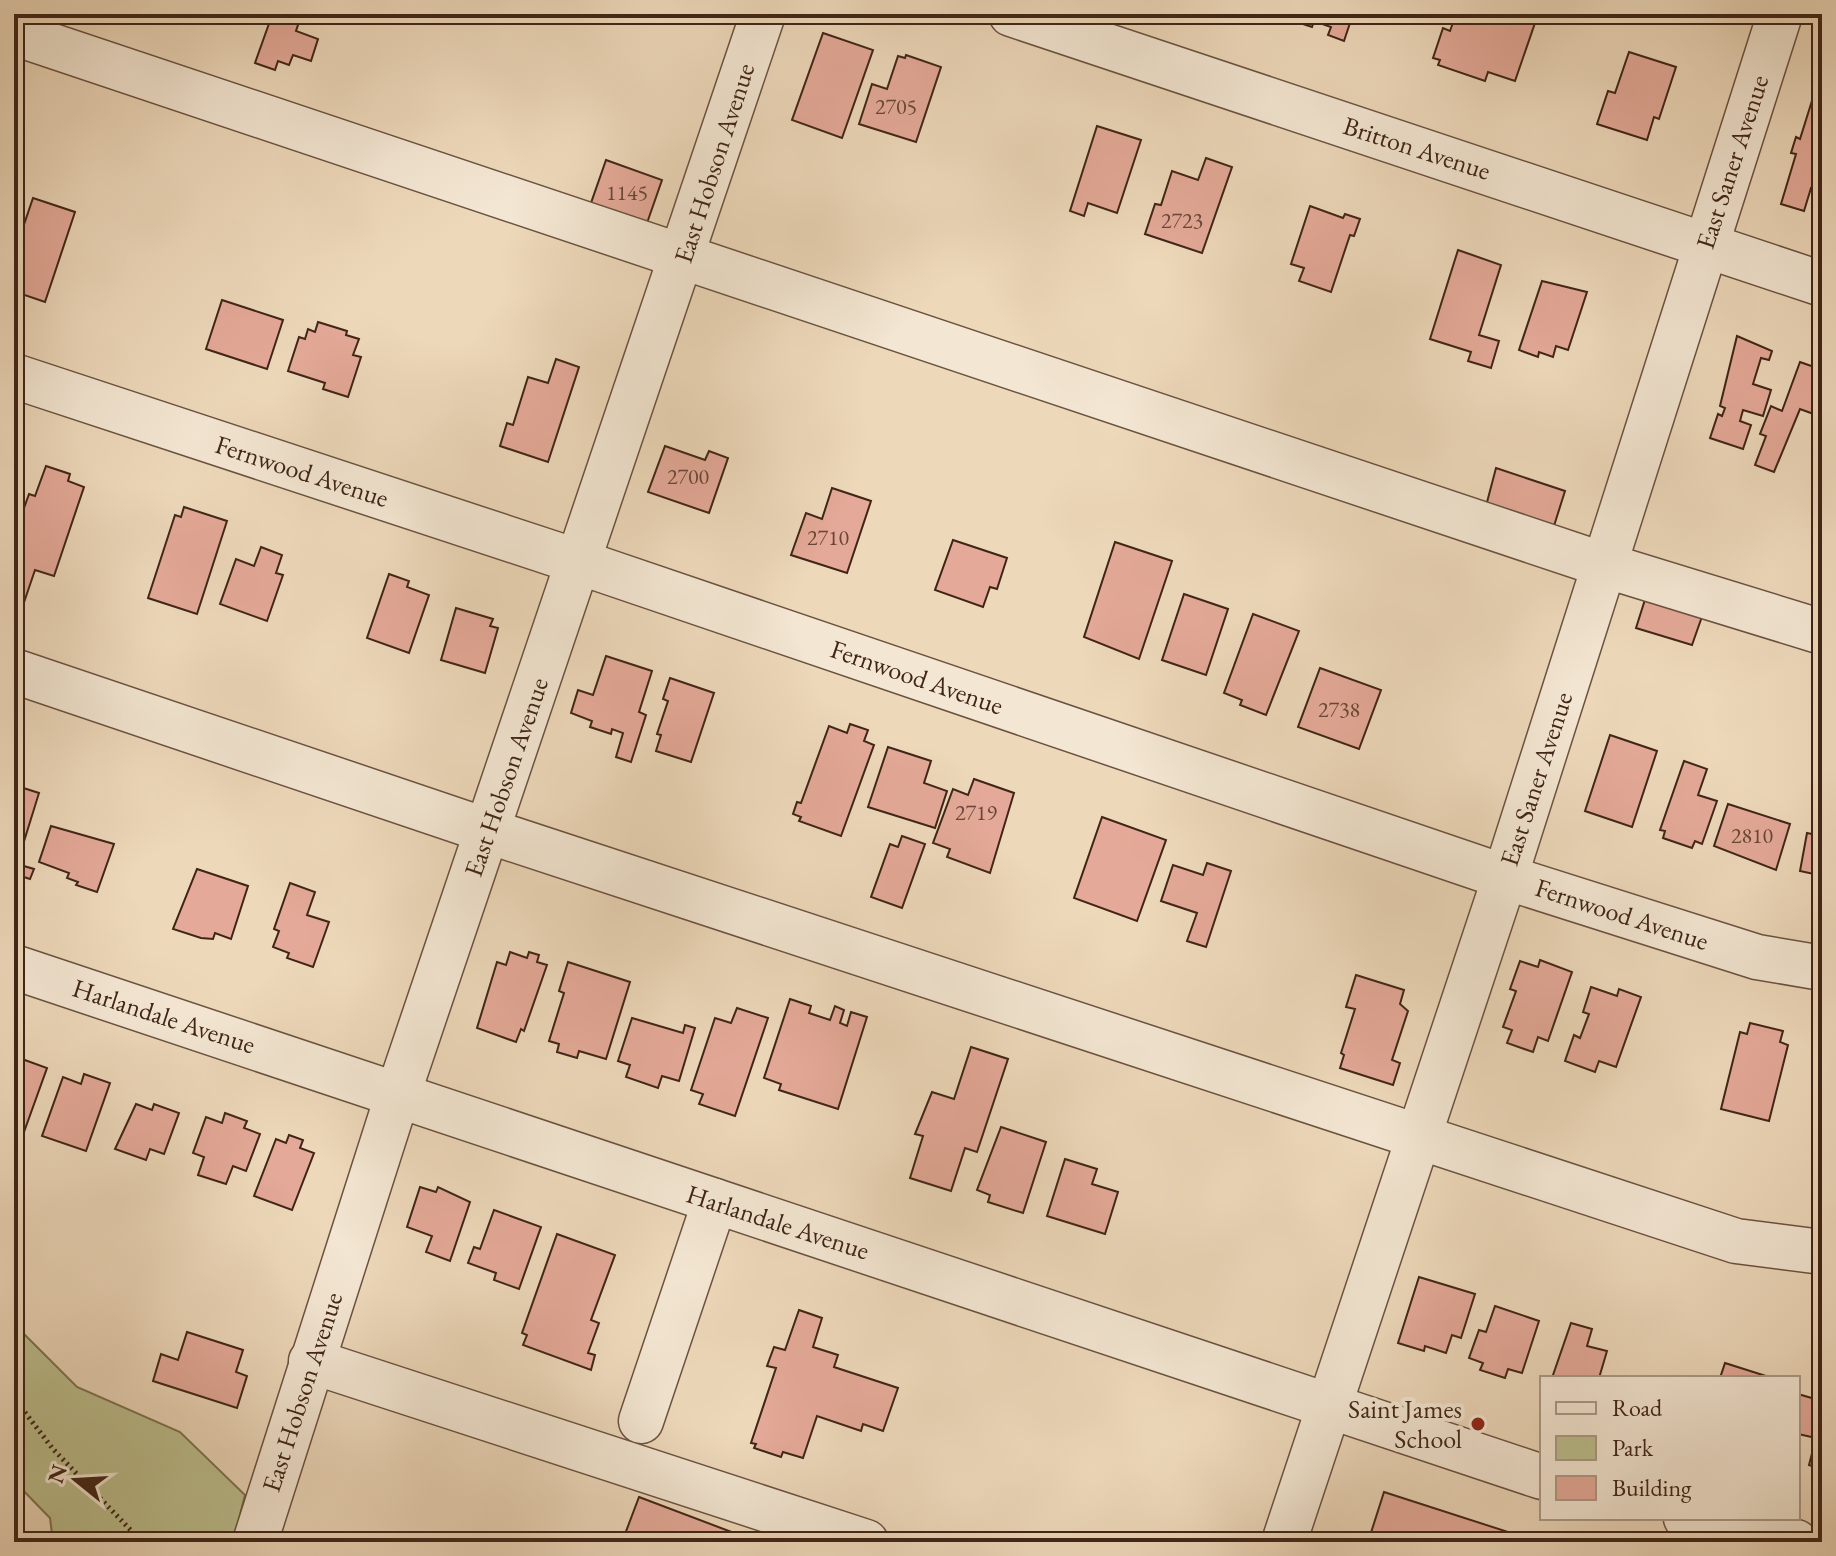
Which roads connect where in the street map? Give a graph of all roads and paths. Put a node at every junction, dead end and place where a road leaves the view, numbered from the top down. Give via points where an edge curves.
1 (763, 14) edge
2 (1011, 14) edge
3 (1780, 14) edge
4 (14, 33) edge
5 (1706, 244) junction
6 (682, 258) junction
7 (1822, 284) edge
8 (14, 376) edge
9 (579, 562) junction
10 (1604, 565) junction
11 (1822, 632) edge
12 (14, 671) edge
13 (488, 831) junction
14 (1505, 877) junction
15 (14, 967) edge
16 (1822, 968) edge
17 (398, 1094) junction
18 (1418, 1136) junction
19 (715, 1201) junction
20 (1822, 1252) edge
21 (311, 1361) junction
22 (14, 1398) edge
23 (1329, 1406) junction
24 (641, 1421) dead end
25 (1540, 1476) edge
26 (1695, 1520) edge
27 (142, 1542) edge
28 (255, 1542) edge
29 (866, 1542) edge
30 (1284, 1542) edge
31 (1796, 1542) edge

1 - 6 street, East Hobson Avenue
2 - 5 street, Britton Avenue
3 - 5 street, East Saner Avenue
4 - 6 street
5 - 7 street, Britton Avenue
5 - 10 street, East Saner Avenue
6 - 9 street, East Hobson Avenue
6 - 10 street
8 - 9 street, Fernwood Avenue
9 - 13 street, East Hobson Avenue
9 - 14 street, Fernwood Avenue
10 - 11 street
10 - 14 street, East Saner Avenue
12 - 13 street
13 - 17 street, East Hobson Avenue
13 - 18 street
14 - 16 street, Fernwood Avenue via 1757,957
14 - 18 street, East Saner Avenue
15 - 17 street, Harlandale Avenue
17 - 19 street, Harlandale Avenue
17 - 21 street, East Hobson Avenue
18 - 20 street via 1736,1241
18 - 23 street, East Saner Avenue
19 - 23 street, Harlandale Avenue
19 - 24 street
21 - 28 street, East Hobson Avenue
21 - 29 street
22 - 27 path via 53,1449
23 - 25 street, Harlandale Avenue
23 - 30 street, East Saner Avenue
26 - 31 street

